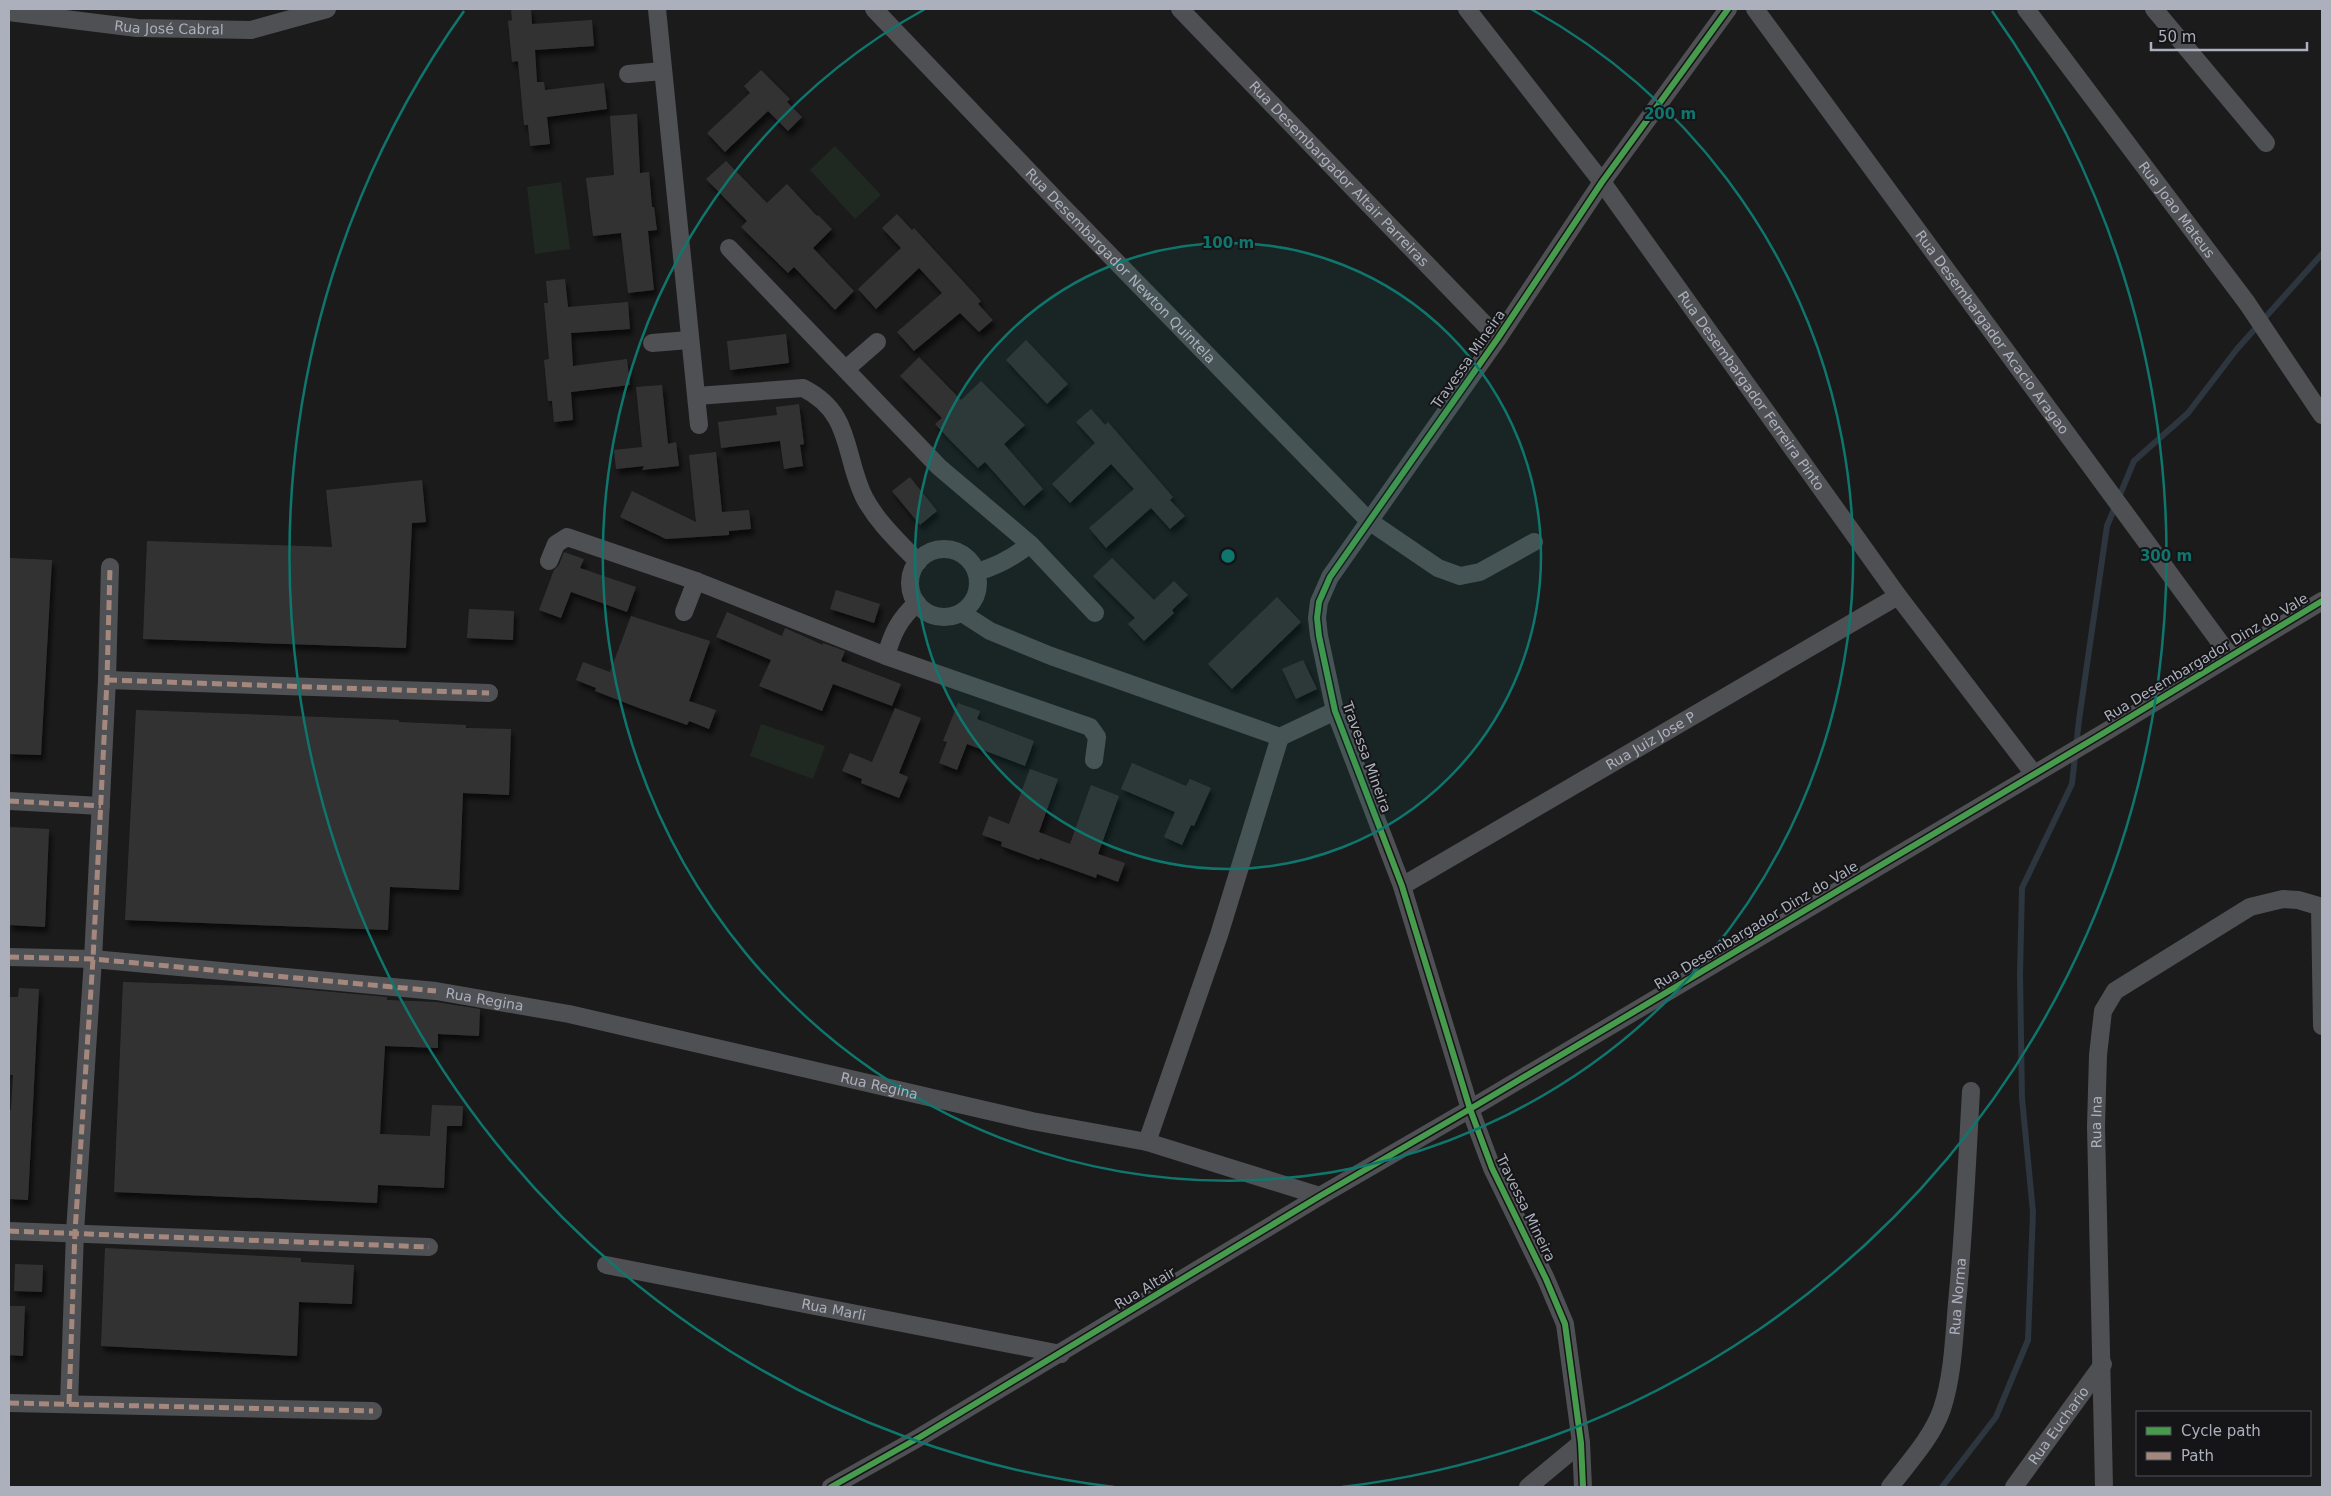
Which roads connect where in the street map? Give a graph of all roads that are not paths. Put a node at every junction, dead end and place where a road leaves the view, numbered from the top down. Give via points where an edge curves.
1 (327, 9) edge
2 (657, 9) edge
3 (874, 9) edge
4 (1180, 9) edge
5 (1467, 9) edge
6 (1728, 9) edge
7 (1755, 9) edge
8 (2026, 9) edge
9 (2154, 9) edge
10 (9, 12) edge
11 (663, 71) junction
12 (628, 74) dead end
13 (2266, 143) dead end
14 (1602, 182) junction
15 (729, 248) dead end
16 (1498, 338) junction
17 (689, 340) junction
18 (877, 342) dead end
19 (652, 343) dead end
20 (846, 369) junction
21 (697, 396) junction
22 (2322, 415) edge
23 (699, 425) dead end
24 (1369, 521) junction
25 (1534, 542) dead end
26 (1030, 544) junction
27 (549, 561) dead end
28 (918, 562) junction
29 (110, 567) dead end
30 (977, 572) junction
31 (696, 581) junction
32 (1898, 596) junction
33 (2322, 601) edge
34 (917, 604) junction
35 (684, 612) dead end
36 (962, 613) junction
37 (1095, 613) dead end
38 (886, 656) junction
39 (2230, 656) junction
40 (107, 680) junction
41 (490, 693) dead end
42 (1335, 711) junction
43 (1280, 737) junction
44 (1094, 760) dead end
45 (2034, 774) junction
46 (9, 801) edge
47 (101, 806) junction
48 (1402, 886) junction
49 (2321, 907) edge
50 (9, 957) edge
51 (93, 959) junction
52 (2322, 1026) edge
53 (1971, 1091) dead end
54 (1470, 1109) junction
55 (1147, 1142) junction
56 (1320, 1196) junction
57 (9, 1231) edge
58 (75, 1232) junction
59 (429, 1247) dead end
60 (606, 1265) dead end
61 (1061, 1354) junction
62 (2103, 1364) junction
63 (9, 1403) edge
64 (69, 1404) junction
65 (373, 1411) dead end
66 (1581, 1443) junction
67 (832, 1487) edge
68 (1528, 1487) edge
69 (1583, 1487) edge
70 (1890, 1487) edge
71 (2014, 1487) edge
72 (2104, 1487) edge

1 - 10 street, Rua José Cabral via 251,30 137,28
2 - 11 street
3 - 24 street, Rua Desembargador Newton Quintela
4 - 16 street, Rua Desembargador Altair Parreiras
5 - 14 street, Rua Desembargador Ferreira Pinto
6 - 14 street, Travessa Mineira
7 - 39 street, Rua Desembargador Acacio Aragao
8 - 22 street, Rua Joao Mateus via 2247,303
9 - 13 street
11 - 12 street
11 - 17 street
14 - 16 street, Travessa Mineira
14 - 32 street, Rua Desembargador Ferreira Pinto
15 - 20 street
16 - 24 street, Travessa Mineira
17 - 19 street
17 - 21 street
18 - 20 street
20 - 26 street via 939,467
21 - 23 street
21 - 28 street via 803,388 816,395 829,407 845,433 855,474 873,511
24 - 25 street, Rua Desembargador Newton Quintela via 1438,568 1460,576 1480,572
24 - 42 street, Travessa Mineira via 1330,577 1319,602 1319,636
26 - 30 street via 995,567
26 - 37 street
27 - 31 street via 556,544 567,537
28 - 30 street via 935,550 955,551 964,556
28 - 34 street via 910,581
29 - 40 street
30 - 36 street via 977,592
31 - 35 street
31 - 38 street
32 - 45 street, Rua Desembargador Ferreira Pinto
32 - 48 street, Rua Juiz Jose P
33 - 39 street, Rua Desembargador Dinz do Vale
34 - 36 street via 928,613 945,618
34 - 38 street via 899,621
36 - 43 street via 990,631 1051,656
38 - 44 street via 1090,727 1097,737
39 - 45 street, Rua Desembargador Dinz do Vale
40 - 41 street
40 - 47 street
42 - 43 street
42 - 48 street, Travessa Mineira
43 - 55 street via 1219,934
45 - 54 street, Rua Desembargador Dinz do Vale
46 - 47 street
47 - 51 street
48 - 54 street, Travessa Mineira
49 - 52 street
49 - 62 street, Rua Ina via 2283,899 2250,907 2115,991 2108,1000 2100,1026 2097,1106
50 - 51 street, Rua Regina
51 - 55 street, Rua Regina via 436,991 569,1014 1032,1121
51 - 58 street
53 - 70 street, Rua Norma via 1962,1250 1947,1389 1933,1429
54 - 56 street, Rua Altair
54 - 66 street, Travessa Mineira via 1503,1194 1531,1245 1564,1324
55 - 56 street, Rua Regina
56 - 61 street, Rua Altair
57 - 58 street
58 - 59 street
58 - 64 street
60 - 61 street, Rua Marli
61 - 67 street, Rua Altair
62 - 71 street, Rua Euchario
62 - 72 street, Rua Ina
63 - 64 street
64 - 65 street
66 - 68 street
66 - 69 street, Travessa Mineira

